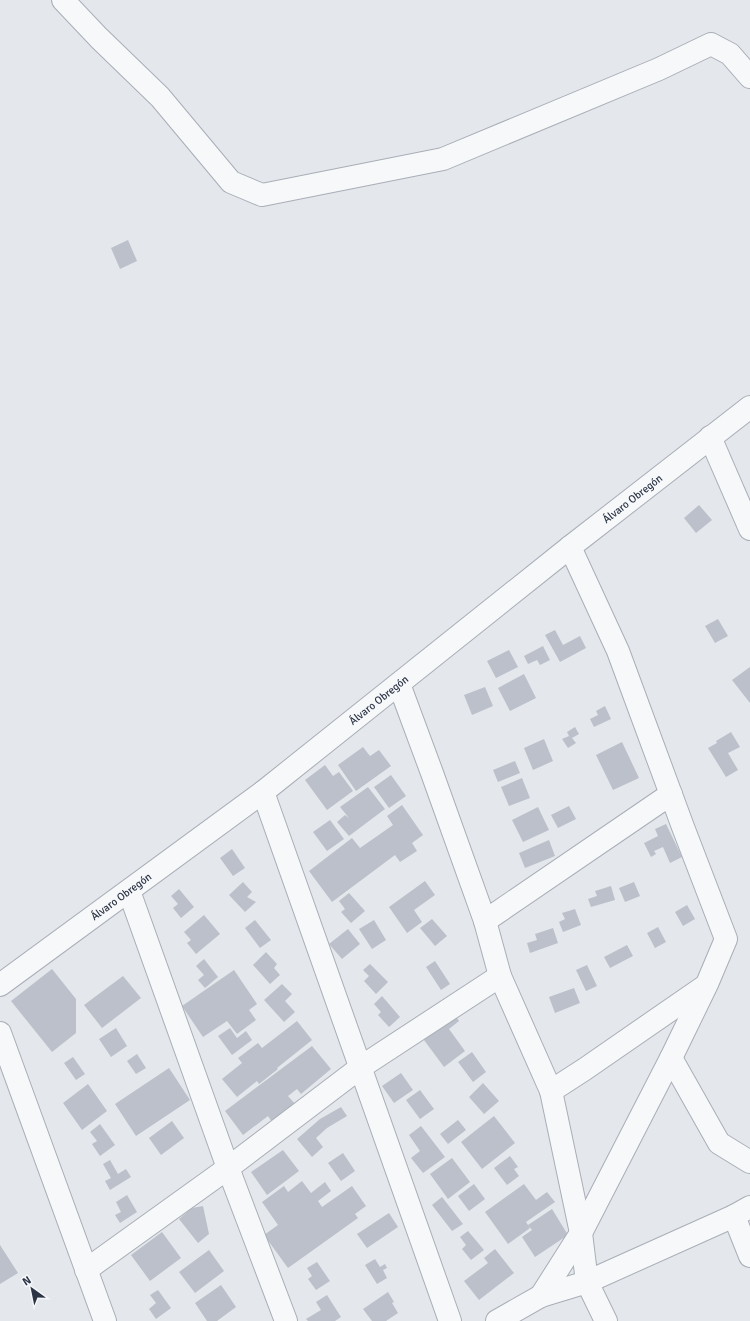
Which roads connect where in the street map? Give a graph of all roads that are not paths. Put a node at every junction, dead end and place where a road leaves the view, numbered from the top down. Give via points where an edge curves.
1 (63, 0) edge
2 (750, 77) edge
3 (750, 407) edge
4 (710, 437) junction
5 (750, 529) edge
6 (570, 547) junction
7 (399, 684) junction
8 (263, 792) junction
9 (671, 794) junction
10 (129, 891) junction
11 (485, 921) junction
12 (500, 976) junction
13 (707, 984) junction
14 (0, 985) edge
15 (0, 1032) edge
16 (671, 1058) junction
17 (360, 1067) junction
18 (551, 1091) junction
19 (750, 1162) edge
20 (228, 1168) junction
21 (742, 1211) edge
22 (580, 1233) junction
23 (750, 1256) edge
24 (86, 1270) junction
25 (588, 1282) junction
26 (541, 1296) junction
27 (105, 1321) edge
28 (286, 1321) edge
29 (450, 1321) edge
30 (497, 1321) edge
31 (606, 1321) edge

1 - 2 street via 160,98 231,182 262,195 443,159 659,69 711,44 730,54
3 - 4 street, Álvaro Obregón
4 - 5 street
4 - 6 street, Álvaro Obregón
6 - 7 street, Álvaro Obregón
6 - 9 street via 618,651
7 - 8 street, Álvaro Obregón
7 - 11 street
8 - 10 street, Álvaro Obregón
8 - 17 street
9 - 11 street
9 - 13 street via 726,939
10 - 14 street, Álvaro Obregón
10 - 20 street
11 - 12 street
12 - 17 street
12 - 18 street
13 - 16 street
13 - 18 street
15 - 24 street
16 - 19 street via 719,1143
16 - 22 street
17 - 20 street
17 - 29 street
18 - 22 street
20 - 24 street
20 - 28 street
21 - 23 street
21 - 25 street
22 - 25 street
22 - 26 street
24 - 27 street
25 - 26 street
25 - 31 street
26 - 30 street

